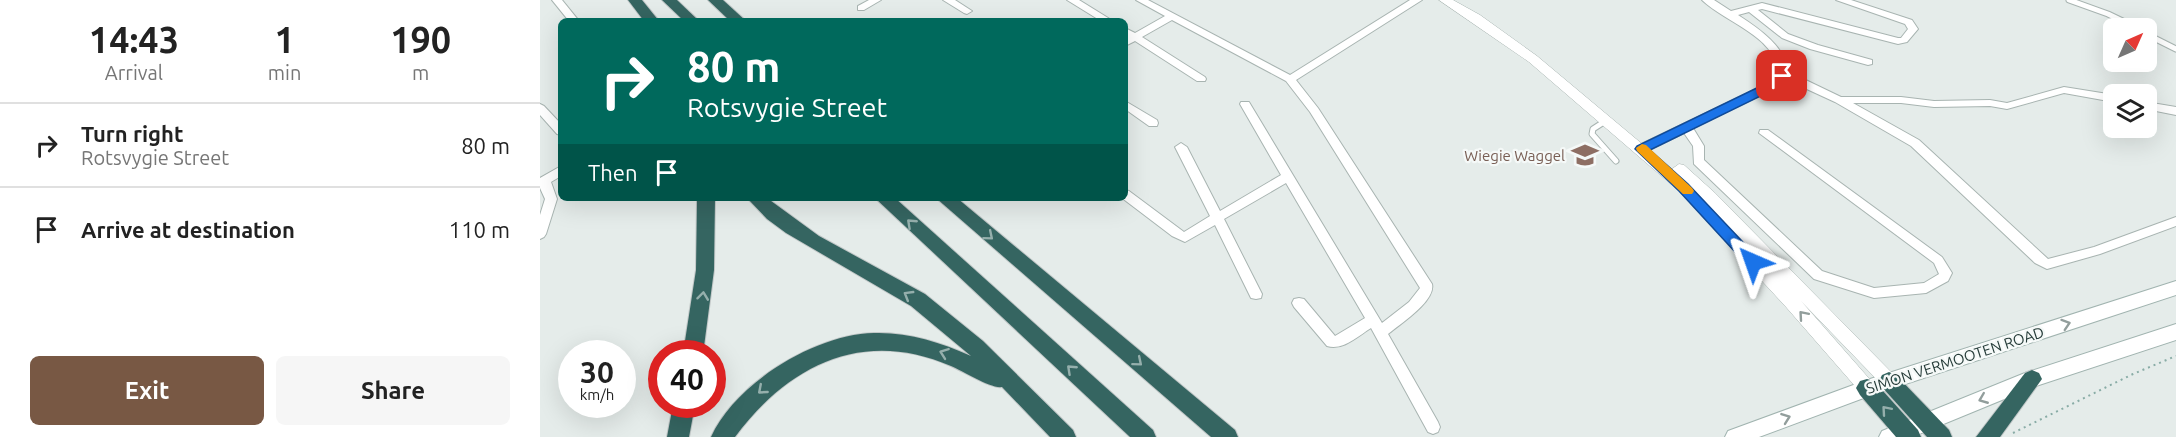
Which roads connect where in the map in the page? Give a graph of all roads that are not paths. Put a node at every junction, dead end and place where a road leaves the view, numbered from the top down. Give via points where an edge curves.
1 (557, 0) edge
2 (635, 0) edge
3 (669, 0) edge
4 (715, 0) edge
5 (876, 0) edge
6 (948, 0) edge
7 (1072, 0) edge
8 (1141, 0) edge
9 (1417, 0) edge
10 (1444, 0) edge
11 (1707, 0) edge
12 (1841, 0) edge
13 (2069, 0) edge
14 (861, 8) dead end
15 (1751, 9) junction
16 (967, 11) dead end
17 (1730, 14) junction
18 (1172, 16) junction
19 (572, 18) edge
20 (650, 18) edge
21 (689, 18) edge
22 (736, 18) edge
23 (1103, 18) edge
24 (2116, 18) edge
25 (1128, 33) edge
26 (1136, 38) junction
27 (2157, 40) edge
28 (1128, 42) edge
29 (2176, 49) edge
30 (1533, 59) junction
31 (1868, 62) dead end
32 (1784, 74) junction
33 (1201, 79) dead end
34 (1290, 79) junction
35 (2103, 97) edge
36 (1839, 100) junction
37 (1245, 104) dead end
38 (1128, 106) edge
39 (2157, 107) edge
40 (540, 108) edge
41 (2176, 111) edge
42 (556, 119) edge
43 (1607, 120) junction
44 (1153, 123) dead end
45 (1685, 127) junction
46 (1764, 134) dead end
47 (1646, 146) junction
48 (1181, 147) dead end
49 (1616, 161) dead end
50 (558, 173) edge
51 (1286, 177) junction
52 (543, 183) edge
53 (1128, 196) edge
54 (706, 201) edge
55 (759, 201) edge
56 (887, 201) edge
57 (949, 201) edge
58 (1218, 216) junction
59 (2176, 222) edge
60 (540, 234) edge
61 (2176, 288) edge
62 (1256, 294) dead end
63 (1299, 303) dead end
64 (1376, 326) junction
65 (2176, 332) edge
66 (695, 340) edge
67 (2032, 379) junction
68 (1888, 381) junction
69 (1015, 388) junction
70 (1868, 388) junction
71 (682, 418) edge
72 (1433, 427) dead end
73 (1934, 429) edge
74 (1902, 435) edge
75 (1996, 436) edge
76 (678, 437) edge
77 (722, 437) edge
78 (1065, 437) edge
79 (1144, 437) edge
80 (1227, 437) edge
81 (1735, 437) edge

1 - 19 street
2 - 20 highway
3 - 21 highway
4 - 22 highway
5 - 14 street
6 - 16 street
7 - 23 street
8 - 18 street
9 - 34 street
10 - 30 street
11 - 17 street
12 - 15 street via 1901,18 1913,29 1898,41 1773,8
13 - 24 lane
15 - 17 street
15 - 31 street via 1785,36
17 - 32 street via 1775,52 1782,61
18 - 26 street
18 - 34 street
25 - 26 street
26 - 28 street
26 - 33 street
27 - 29 lane
30 - 43 street
30 - 47 street via 1599,101
32 - 36 street
32 - 45 street via 1769,87
34 - 64 street via 1426,284 1422,298
35 - 36 street via 2064,90 2007,106
36 - 59 street via 1915,142 2047,264
37 - 51 street
38 - 44 street
39 - 41 street
40 - 42 street
43 - 47 street
43 - 49 lane via 1591,131
45 - 46 street via 1699,143 1698,161 1818,275 1874,293 1926,288 1944,277 1946,273 1938,260
45 - 47 street
47 - 68 street via 1710,197
70 -> 47 street
48 - 58 street
50 - 52 street
51 - 58 street
51 - 64 street
52 - 60 street via 550,199
53 - 58 street via 1182,237
66 -> 54 highway via 705,270
69 -> 55 highway via 935,312 804,237
79 -> 56 highway
57 -> 80 highway
58 - 62 street
68 -> 61 main road, SIMON VERMOOTEN ROAD
63 - 64 street via 1332,342
64 - 72 street
65 - 67 main road
67 -> 73 main road
67 - 75 highway
68 - 70 main road, SIMON VERMOOTEN ROAD
68 - 73 highway
69 -> 77 highway via 935,350 897,341 867,343 832,350 781,375 755,396
69 - 78 highway
74 -> 70 highway
81 -> 70 main road, SIMON VERMOOTEN ROAD
71 - 76 highway
73 - 74 main road

